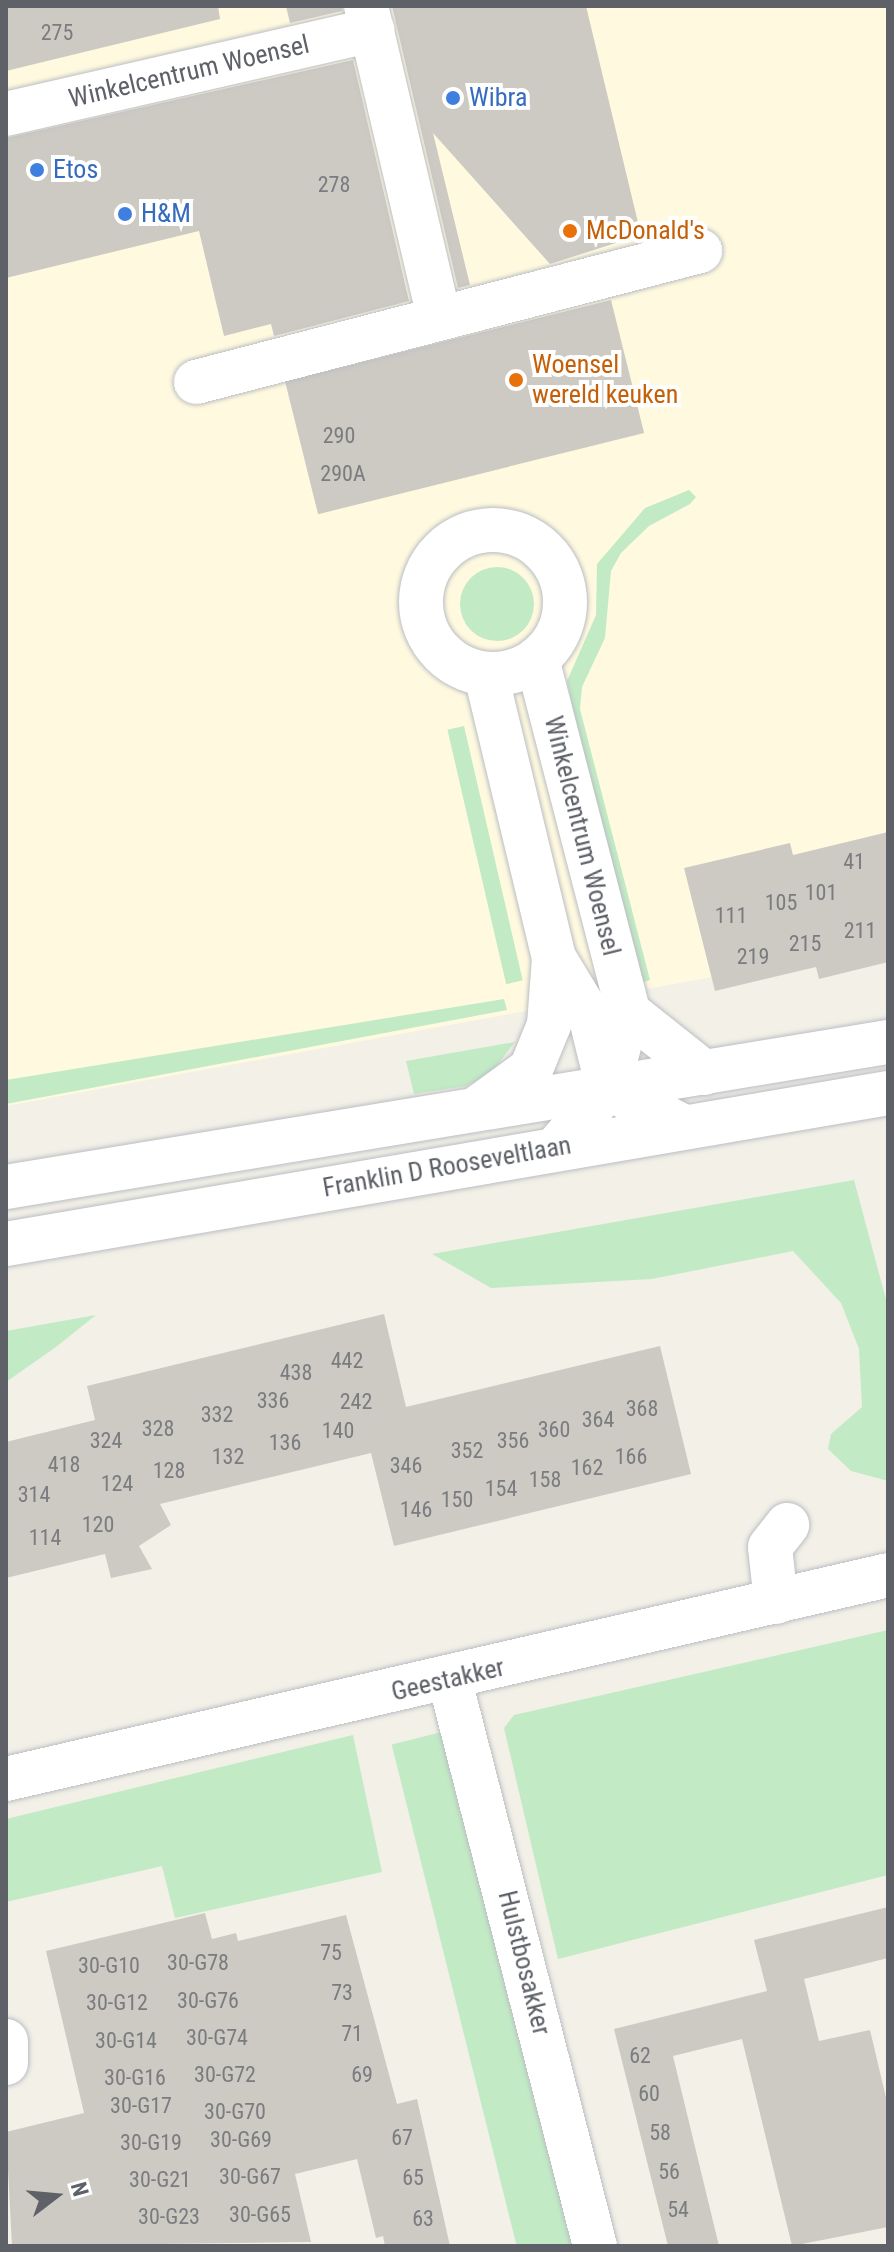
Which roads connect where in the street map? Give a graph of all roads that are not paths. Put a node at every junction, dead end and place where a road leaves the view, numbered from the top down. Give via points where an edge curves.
1 (369, 18) edge
2 (6, 114) edge
3 (700, 251) dead end
4 (439, 317) junction
5 (196, 382) dead end
6 (537, 659) junction
7 (486, 674) junction
8 (554, 958) junction
9 (628, 1012) junction
10 (888, 1042) edge
11 (705, 1073) junction
12 (608, 1088) junction
13 (888, 1093) edge
14 (476, 1109) junction
15 (682, 1126) junction
16 (557, 1147) junction
17 (6, 1187) edge
18 (6, 1244) edge
19 (787, 1525) dead end
20 (888, 1575) edge
21 (776, 1602) junction
22 (450, 1681) junction
23 (6, 1779) edge
24 (6, 2041) edge
25 (6, 2063) edge
26 (595, 2246) edge

1 - 2 street, Winkelcentrum Woensel
1 - 4 street, Winkelcentrum Woensel
3 - 4 street
4 - 5 street
6 - 7 street via 513,672
6 - 7 street via 563,623 562,578 532,541 509,532 474,533 442,551 428,570 422,618 448,659
6 - 9 street, Winkelcentrum Woensel
7 - 8 street, Winkelcentrum Woensel
8 - 12 street, Winkelcentrum Woensel via 591,1019
8 - 14 street, Winkelcentrum Woensel via 549,1025 531,1069
9 - 11 street
9 - 12 street, Winkelcentrum Woensel
10 - 11 street, Franklin D Rooseveltlaan
11 - 12 street, Franklin D Rooseveltlaan
12 - 14 street, Franklin D Rooseveltlaan
12 - 15 street
12 - 16 street, Winkelcentrum Woensel
13 - 15 street, Franklin D Rooseveltlaan
14 - 17 street, Franklin D Rooseveltlaan
15 - 16 street, Franklin D Rooseveltlaan
16 - 18 street, Franklin D Rooseveltlaan
19 - 21 street via 770,1547
20 - 21 street, Geestakker
21 - 22 street, Geestakker
22 - 23 street, Geestakker
22 - 26 street, Hulstbosakker
24 - 25 street

